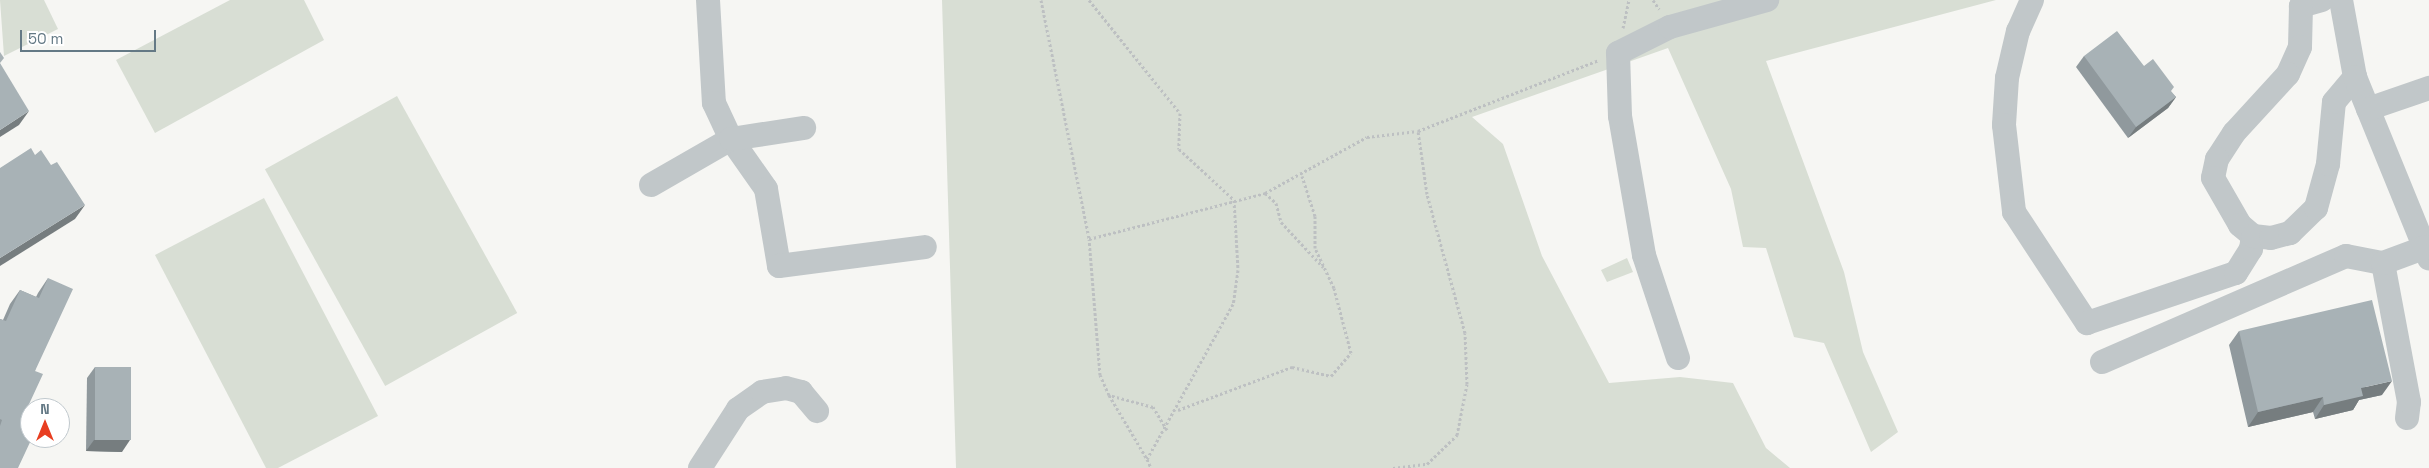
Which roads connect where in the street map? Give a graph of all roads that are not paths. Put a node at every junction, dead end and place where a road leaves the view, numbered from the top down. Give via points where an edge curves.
1 (708, 0) edge
2 (1767, 0) edge
3 (2032, 0) edge
4 (2322, 0) edge
5 (2341, 0) edge
6 (2355, 77) junction
7 (2429, 88) edge
8 (2368, 109) junction
9 (804, 128) dead end
10 (731, 139) junction
11 (651, 185) dead end
12 (2253, 236) junction
13 (925, 247) dead end
14 (2428, 252) edge
15 (2383, 263) junction
16 (1678, 358) dead end
17 (2102, 362) dead end
18 (817, 411) dead end
19 (2407, 418) dead end
20 (700, 468) edge

1 - 10 street via 714,103
2 - 16 street via 1670,27 1618,52 1620,116 1644,255
3 - 12 street via 2018,31 2008,78 2004,126 2014,212 2087,323 2236,273 2251,249
4 - 12 street via 2302,6 2300,47 2288,74 2234,133 2217,159 2213,178 2240,225
5 - 6 street
6 - 8 street
6 - 12 street via 2334,102 2328,164 2316,208 2290,233 2271,238
7 - 8 street
8 - 14 street
9 - 10 street
10 - 11 street
10 - 13 street via 766,189 779,266
14 - 15 street
15 - 17 street via 2346,256
15 - 19 street via 2409,402
18 - 20 street via 801,392 786,388 762,392 738,409

